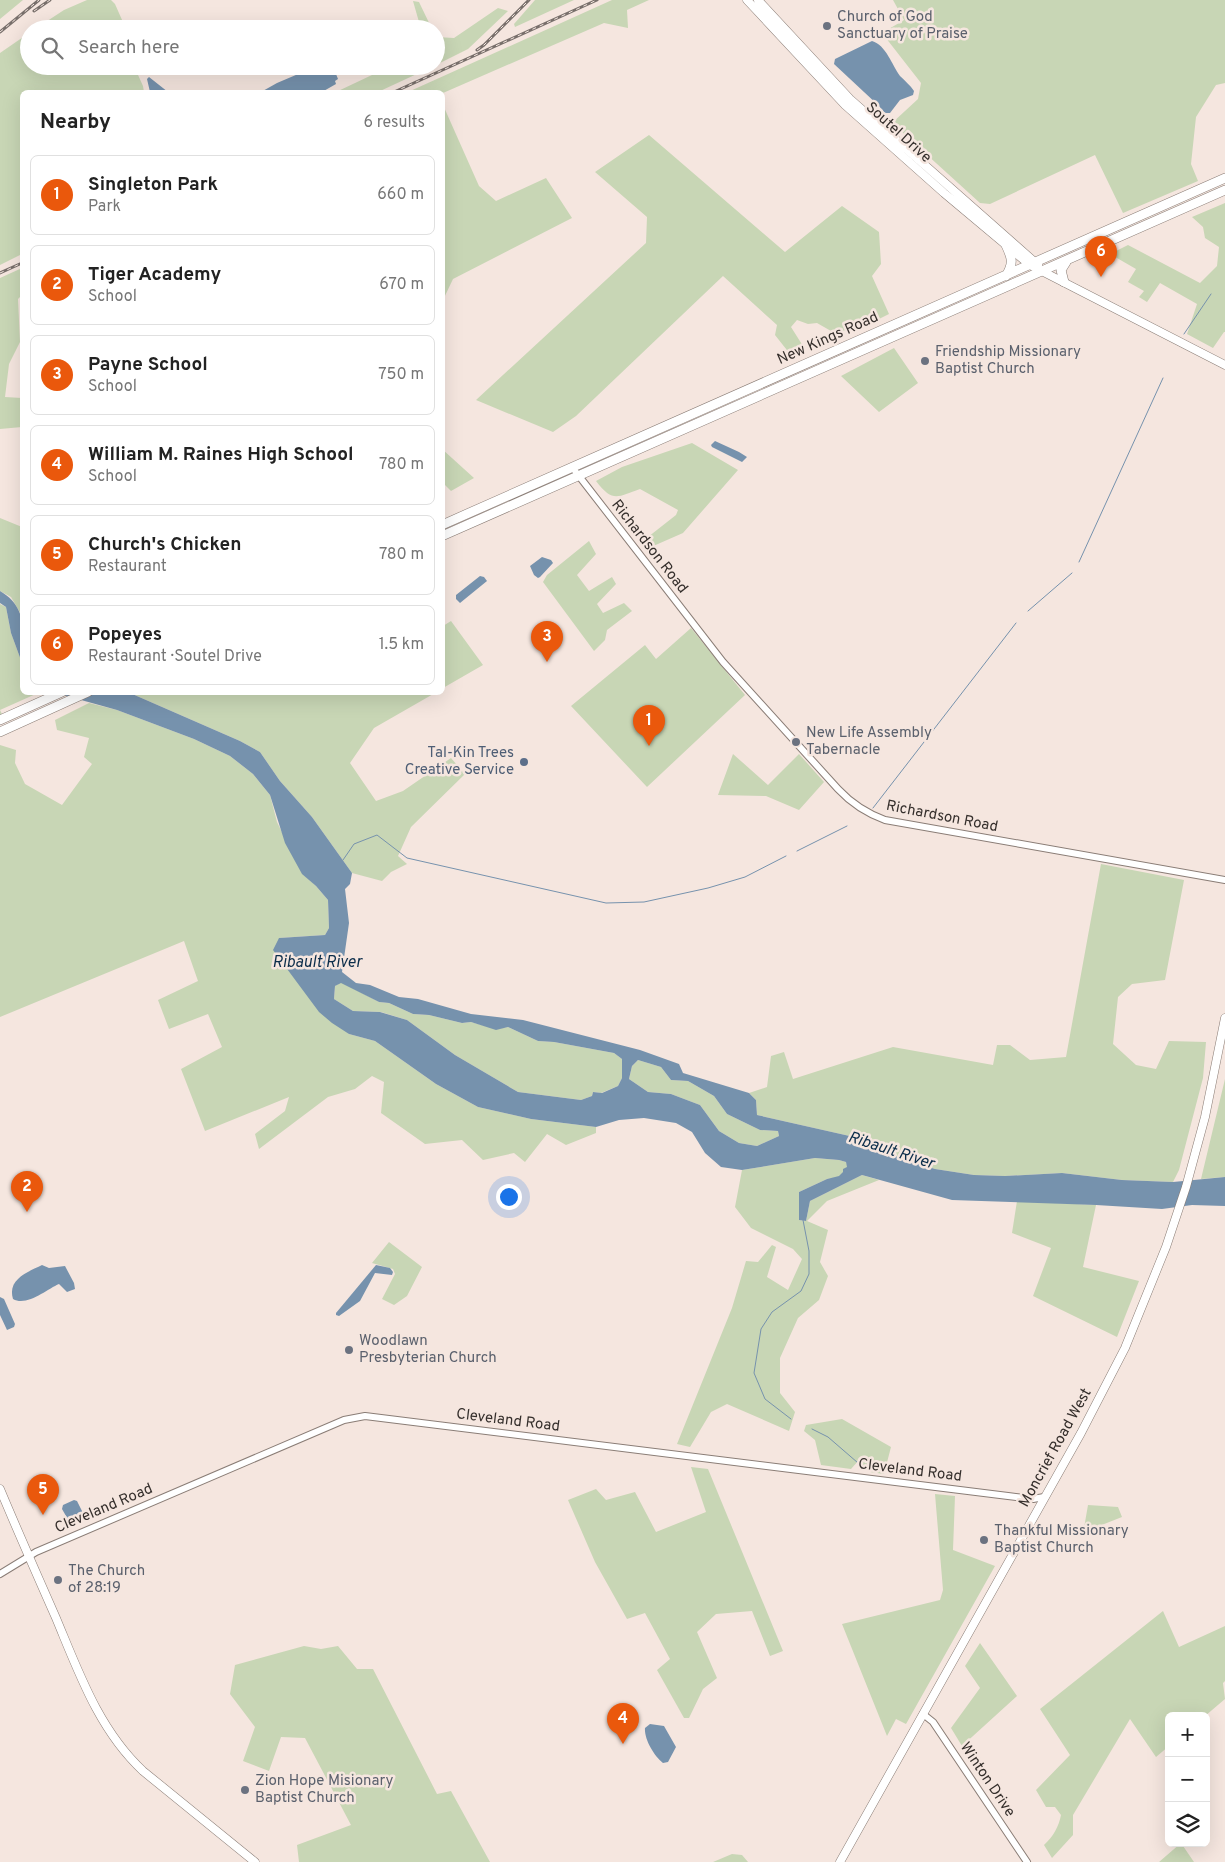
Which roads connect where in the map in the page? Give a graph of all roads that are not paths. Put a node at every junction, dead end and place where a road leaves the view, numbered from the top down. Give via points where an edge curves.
1 (747, 0) edge
2 (758, 0) edge
3 (1225, 178) edge
4 (1225, 190) edge
5 (1006, 245) junction
6 (1066, 262) junction
7 (1032, 264) junction
8 (1044, 272) junction
9 (1006, 276) junction
10 (1064, 282) junction
11 (1225, 365) edge
12 (572, 467) junction
13 (579, 476) junction
14 (445, 523) edge
15 (445, 535) edge
16 (56, 695) edge
17 (82, 695) edge
18 (0, 720) edge
19 (0, 732) edge
20 (1225, 880) edge
21 (1225, 1018) edge
22 (0, 1489) edge
23 (1044, 1497) junction
24 (29, 1556) junction
25 (0, 1574) edge
26 (923, 1714) junction
27 (255, 1862) edge
28 (840, 1862) edge
29 (1026, 1862) edge

1 - 5 main road, Soutel Drive via 845,105
2 - 7 main road, Soutel Drive via 850,99
3 - 7 highway, New Kings Road
4 - 6 highway, New Kings Road
5 - 7 main road, Soutel Drive
5 - 9 highway via 1012,258
6 - 8 highway, New Kings Road
6 - 10 highway via 1061,270
7 - 8 main road, Soutel Drive
7 - 9 highway, New Kings Road
8 - 10 main road, Soutel Drive
8 - 13 highway, New Kings Road
9 - 12 highway, New Kings Road
10 - 11 main road, Soutel Drive
12 - 13 street, Richardson Road
12 - 14 highway, New Kings Road
13 - 15 highway, New Kings Road
13 - 20 street, Richardson Road via 723,662 838,789 863,810 885,820
16 - 18 highway
17 - 19 highway
21 - 23 main road, Moncrief Road West via 1205,1117 1154,1280 1109,1381
22 - 24 main road
23 - 24 street, Cleveland Road via 1033,1499 365,1416 344,1420
23 - 26 main road, Moncrief Road West
24 - 25 street, Cleveland Road
24 - 27 main road via 88,1694 112,1736 143,1772
26 - 28 main road, Moncrief Road West
26 - 29 street, Winton Drive via 933,1722

